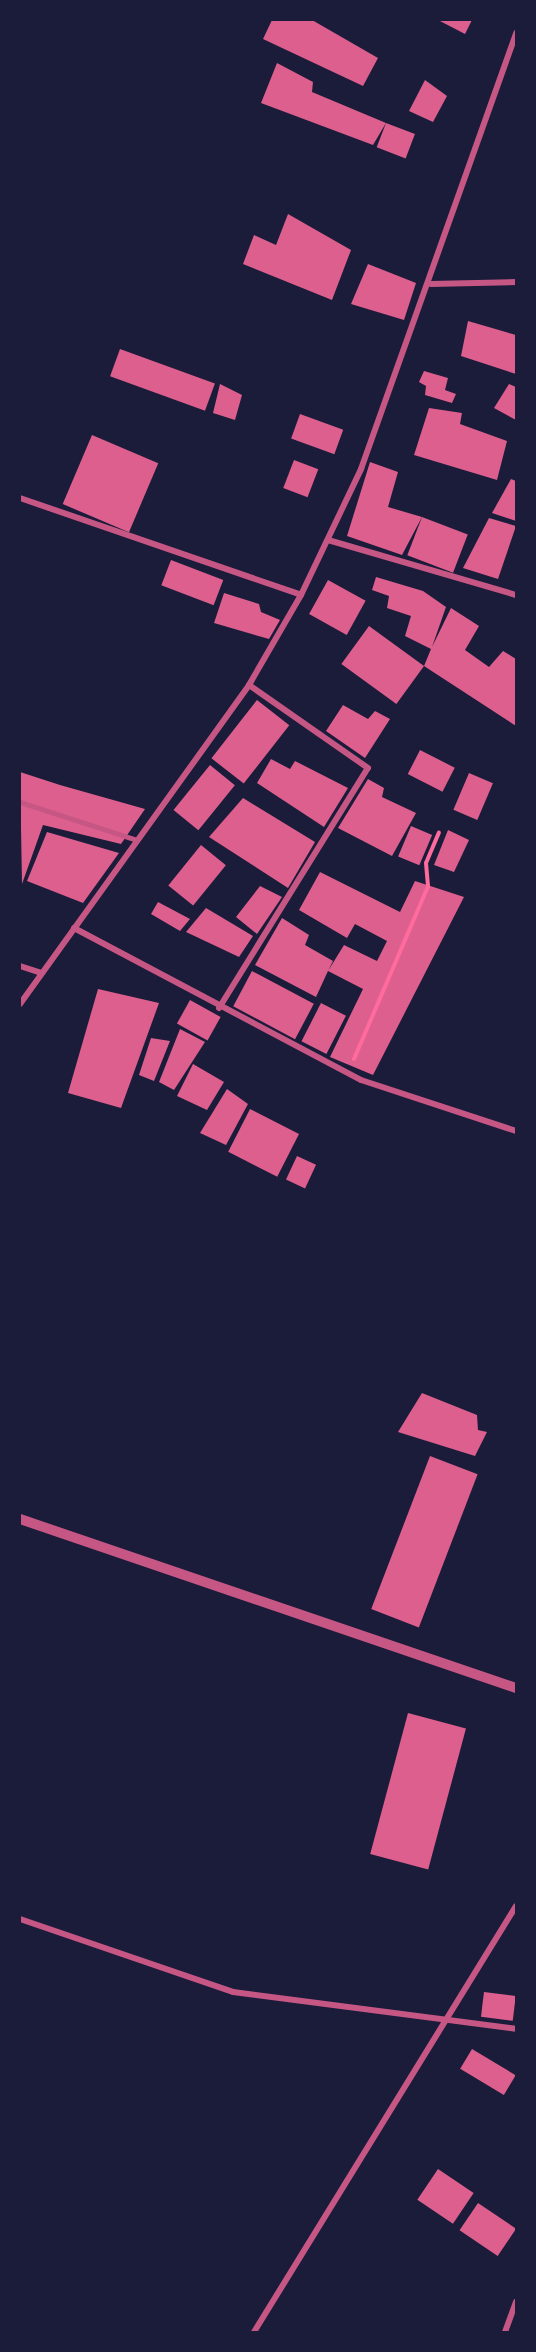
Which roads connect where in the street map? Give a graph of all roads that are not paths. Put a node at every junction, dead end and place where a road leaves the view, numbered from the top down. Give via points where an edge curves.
1 (516, 33) edge
2 (516, 282) edge
3 (430, 284) junction
4 (20, 498) edge
5 (328, 540) junction
6 (301, 595) junction
7 (516, 595) edge
8 (249, 685) junction
9 (20, 802) edge
10 (134, 839) junction
11 (74, 928) junction
12 (20, 966) edge
13 (42, 973) junction
14 (20, 1004) edge
15 (219, 1008) junction
16 (516, 1131) edge
17 (20, 1519) edge
18 (516, 1688) edge
19 (516, 1906) edge
20 (20, 1919) edge
21 (450, 2020) junction
22 (516, 2029) edge
23 (516, 2302) edge
24 (254, 2332) edge
25 (505, 2332) edge

1 - 3 street
2 - 3 street
3 - 5 street
4 - 6 street
5 - 6 street
5 - 7 street
6 - 8 street
8 - 10 street
8 - 15 street via 368,768
9 - 10 lane
10 - 11 street
11 - 13 street
11 - 15 street
12 - 13 street
13 - 14 street
15 - 16 street via 348,1073
17 - 18 street
19 - 21 street
20 - 21 street via 233,1992
21 - 22 street
21 - 24 street
23 - 25 street

